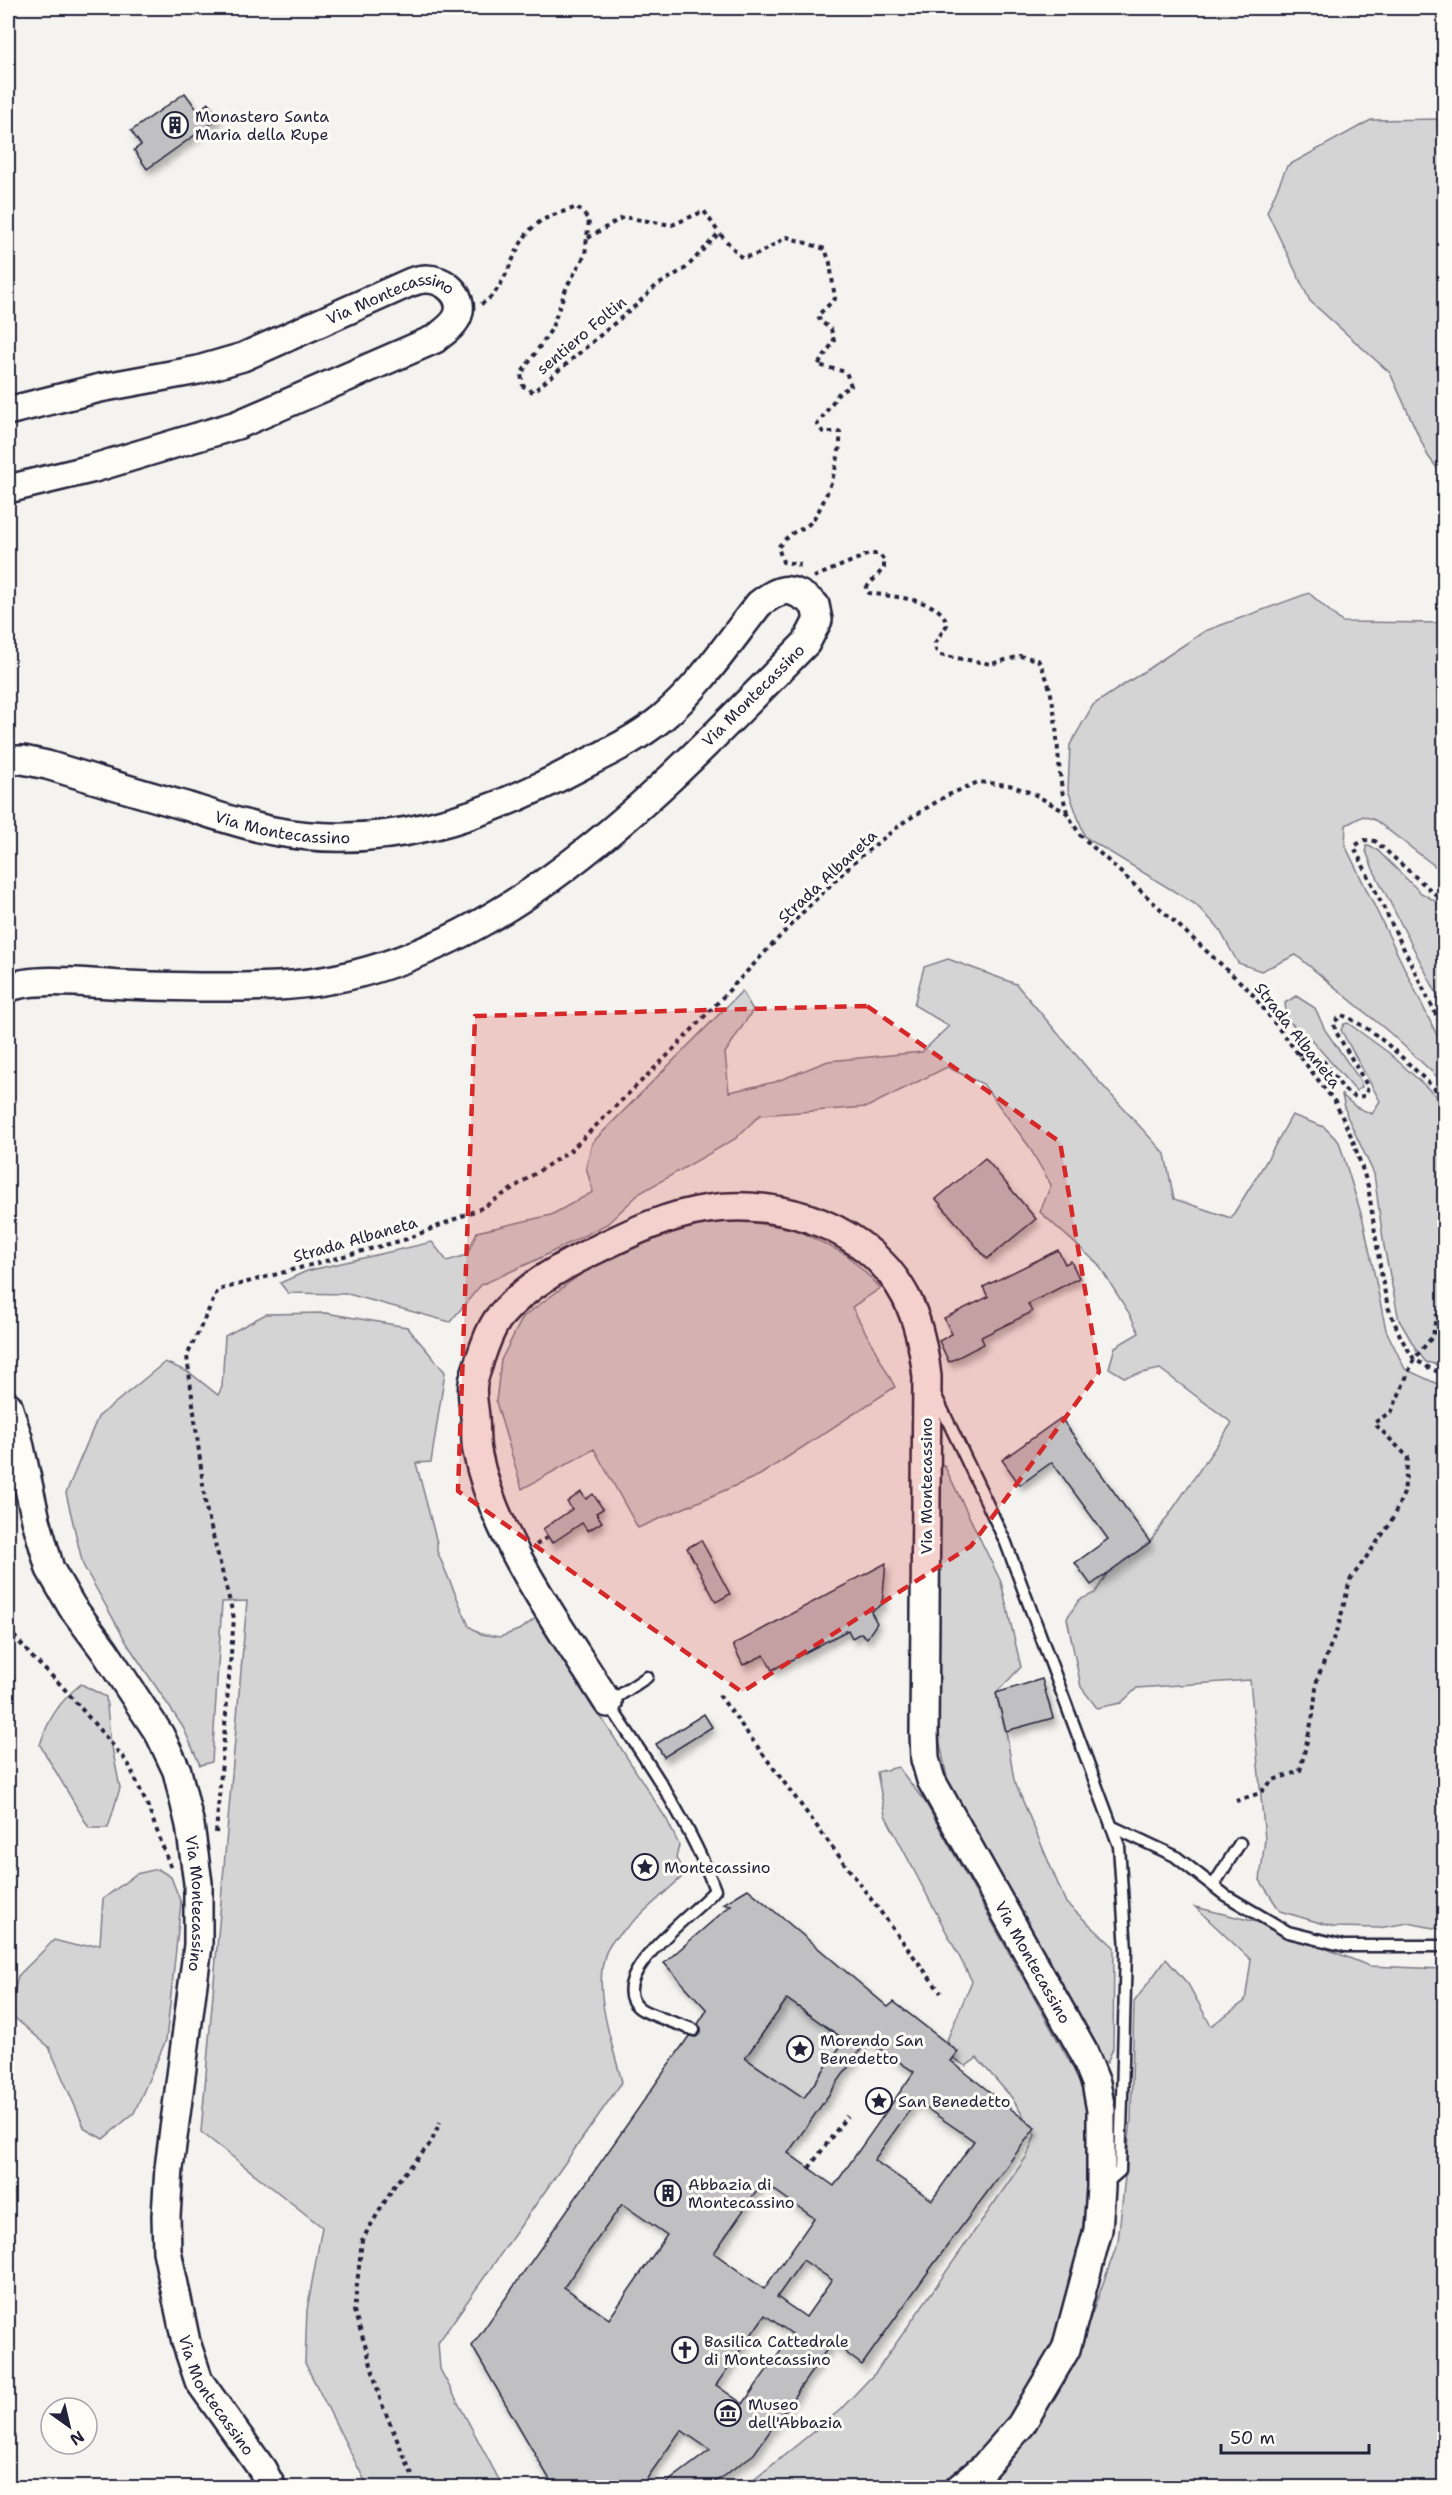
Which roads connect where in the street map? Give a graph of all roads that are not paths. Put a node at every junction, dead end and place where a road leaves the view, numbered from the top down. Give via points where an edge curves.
1 (8, 411) edge
2 (8, 489) edge
3 (8, 760) edge
4 (8, 988) edge
5 (927, 1377) junction
6 (8, 1406) edge
7 (647, 1677) dead end
8 (608, 1703) junction
9 (1111, 1826) junction
10 (1240, 1843) dead end
11 (1213, 1886) junction
12 (1444, 1946) edge
13 (694, 2030) dead end
14 (1101, 2187) junction
15 (272, 2487) edge
16 (959, 2487) edge

1 - 2 street, Via Montecassino via 243,357 411,282 440,281 451,288 458,300 458,315 435,339 237,425
3 - 4 street, Via Montecassino via 47,765 273,831 364,837 452,822 532,792 629,741 662,718 689,692 759,604 772,594 806,588 818,620 806,643 736,714 639,807 573,862 510,906 391,965 332,980 280,986 44,982
5 - 8 street, Via Montecassino via 915,1316 890,1273 870,1252 846,1236 774,1208 708,1209 639,1228 561,1267 534,1284 499,1316 473,1383 477,1451 491,1500 516,1555
5 - 9 lane via 1006,1543
5 - 14 street, Via Montecassino via 925,1759 931,1780 1083,2051 1096,2083 1101,2110
6 - 15 street, Via Montecassino via 50,1569 72,1608 160,1735 177,1772 190,1825 198,1883 198,1946 169,2168 167,2250 186,2342 199,2381
7 - 8 lane
8 - 13 lane via 650,1764 715,1890 644,1957 630,1986 638,2008
9 - 11 lane via 1175,1856
9 - 14 lane via 1119,1846 1126,1950 1120,2171
10 - 11 lane
11 - 12 lane via 1288,1932 1345,1946
14 - 16 street, Via Montecassino via 1098,2230 1066,2349 1021,2425 983,2468

